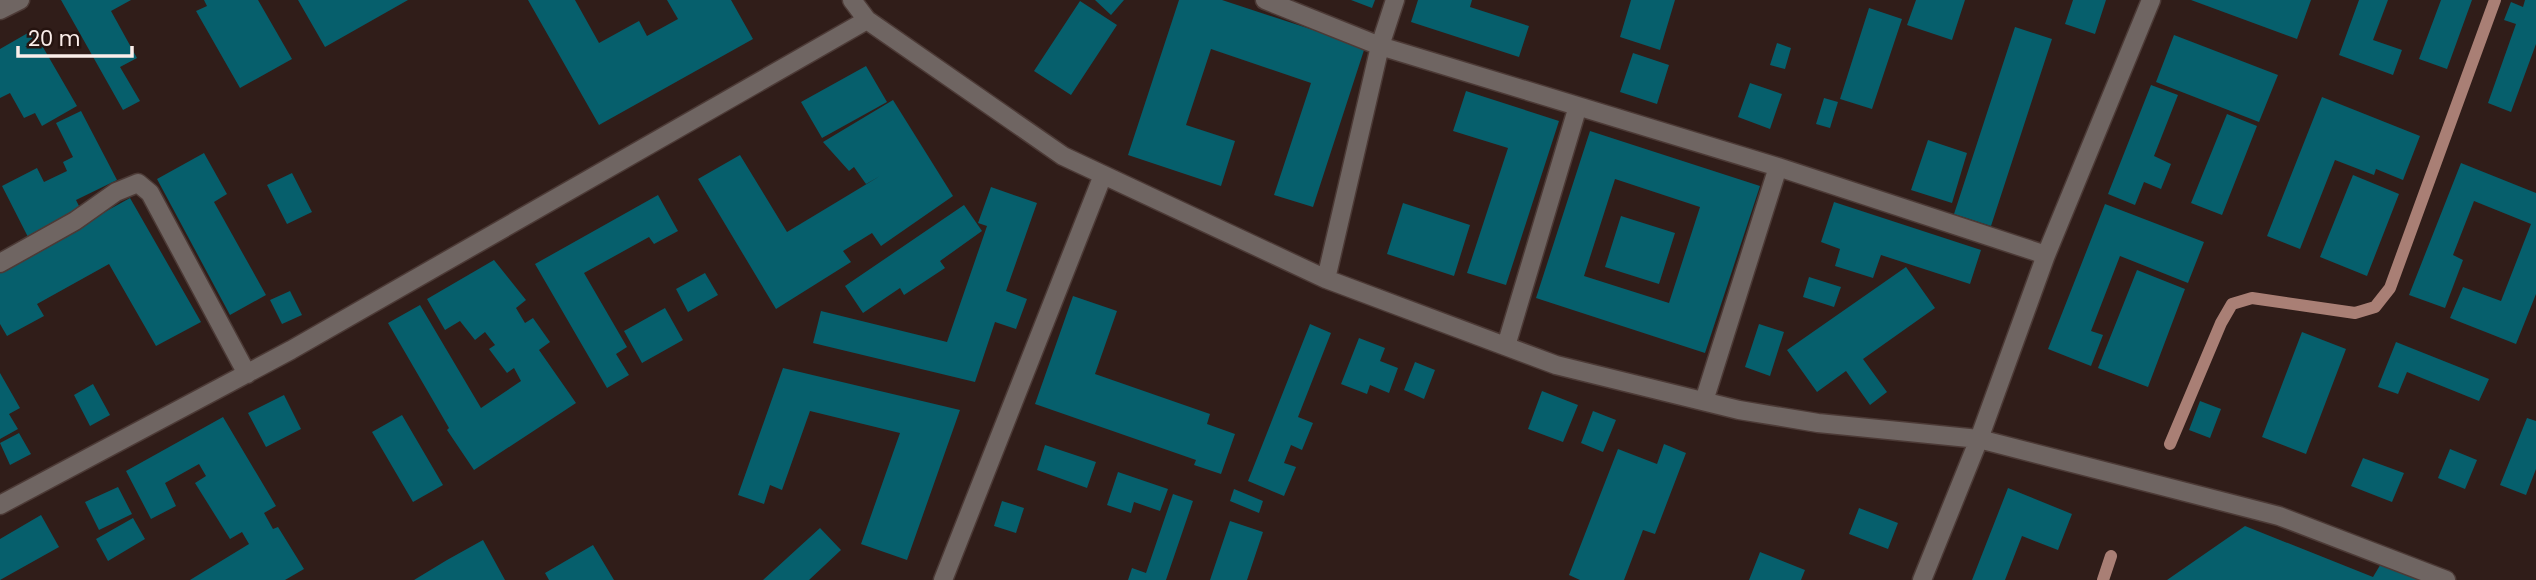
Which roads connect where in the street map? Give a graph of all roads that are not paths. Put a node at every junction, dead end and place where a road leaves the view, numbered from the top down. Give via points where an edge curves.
1 (852, 0) edge
2 (1265, 0) edge
3 (1395, 0) edge
4 (2151, 0) edge
5 (18, 1) edge
6 (0, 10) edge
7 (867, 20) junction
8 (1380, 46) junction
9 (1578, 106) junction
10 (1778, 167) junction
11 (1103, 175) junction
12 (2046, 255) junction
13 (0, 263) edge
14 (1326, 279) junction
15 (1506, 346) junction
16 (247, 374) junction
17 (1703, 401) junction
18 (1979, 439) junction
19 (0, 505) edge
20 (943, 580) edge
21 (1922, 580) edge
22 (2446, 580) edge

1 - 7 street
2 - 8 street
3 - 8 street
4 - 12 street
5 - 6 street
7 - 11 street via 1063,156
7 - 16 street
8 - 9 street
8 - 14 street
9 - 10 street
9 - 15 street
10 - 12 street
10 - 17 street
11 - 14 street
11 - 20 street
12 - 18 street
13 - 16 street via 138,183 150,193
14 - 15 street
15 - 17 street via 1556,365
16 - 19 street
17 - 18 street via 1818,423
18 - 21 street
18 - 22 street via 2279,516

